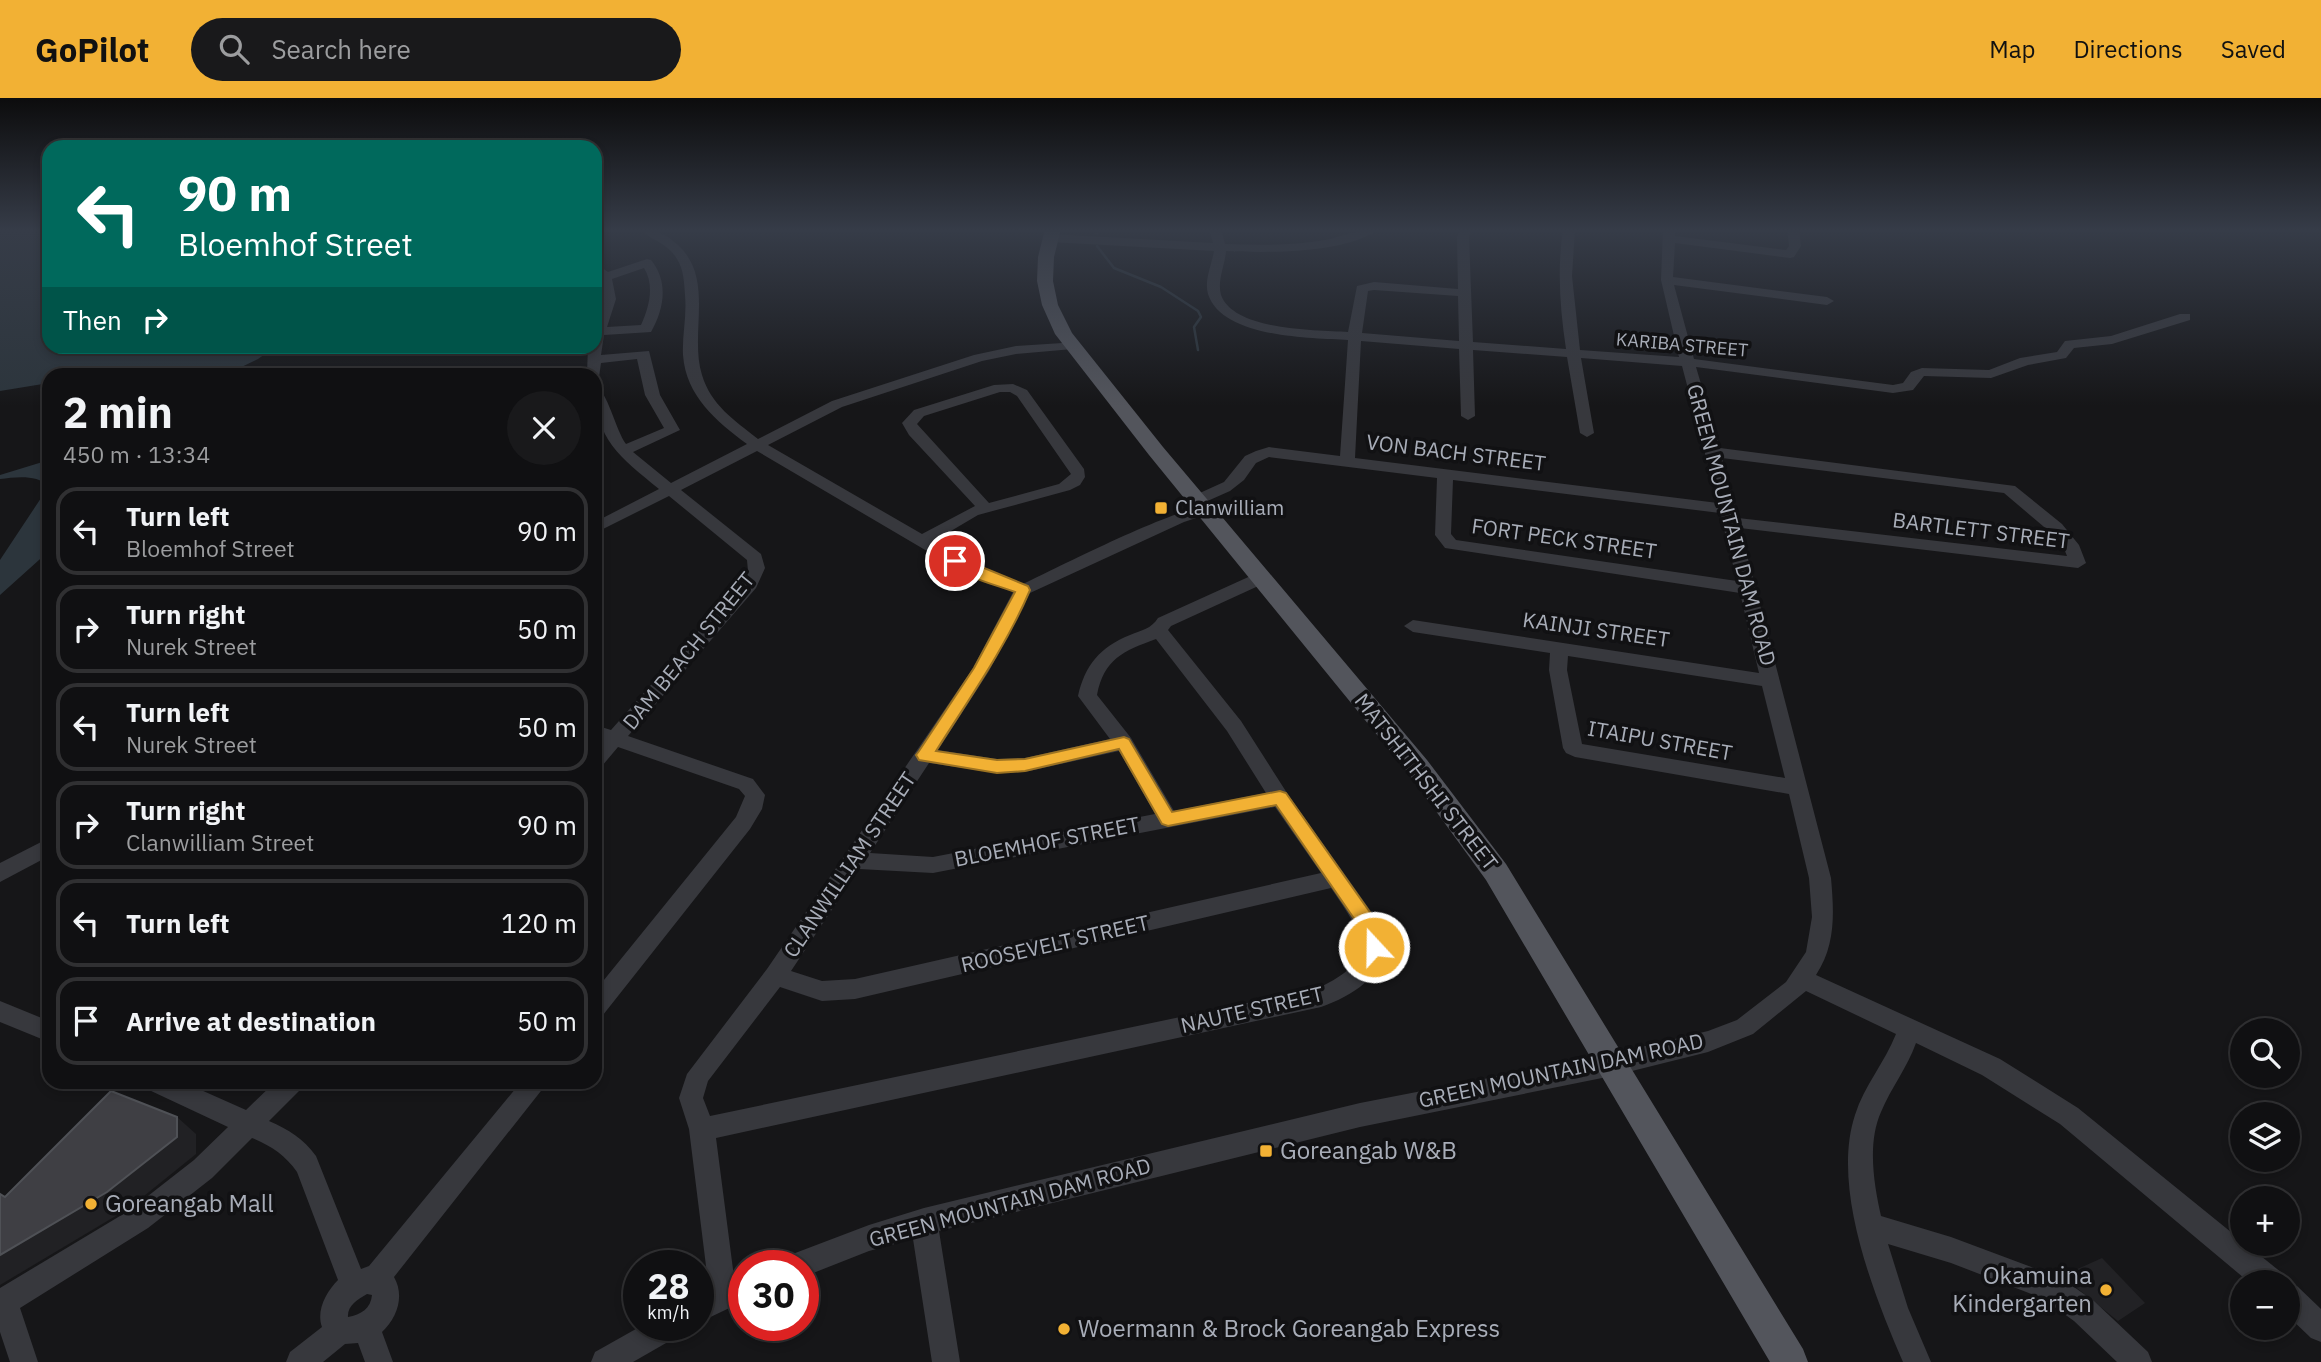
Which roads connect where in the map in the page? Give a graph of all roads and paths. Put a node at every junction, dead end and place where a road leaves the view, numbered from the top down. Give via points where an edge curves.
1 (609, 288) edge
2 (656, 288) edge
3 (691, 288) edge
4 (1046, 288) edge
5 (1215, 288) edge
6 (1365, 288) edge
7 (1382, 288) edge
8 (1465, 288) edge
9 (1567, 288) edge
10 (1669, 288) edge
11 (1728, 288) edge
12 (1465, 293) junction
13 (1827, 301) dead end
14 (2185, 317) dead end
15 (602, 326) edge
16 (602, 331) edge
17 (1355, 339) junction
18 (1068, 340) junction
19 (1467, 346) junction
20 (1574, 355) junction
21 (1688, 362) junction
22 (594, 367) edge
23 (602, 410) edge
24 (1468, 416) dead end
25 (1587, 433) dead end
26 (752, 442) junction
27 (623, 451) junction
28 (1713, 452) junction
29 (1347, 460) junction
30 (1445, 472) junction
31 (665, 487) junction
32 (1201, 505) junction
33 (985, 508) junction
34 (602, 513) edge
35 (1727, 516) junction
36 (602, 524) edge
37 (922, 541) junction
38 (1261, 578) junction
39 (1746, 588) junction
40 (1023, 590) junction
41 (1413, 626) dead end
42 (1159, 631) junction
43 (1559, 648) junction
44 (1772, 681) junction
45 (602, 734) edge
46 (616, 739) junction
47 (1124, 743) junction
48 (602, 754) edge
49 (924, 755) junction
50 (1797, 788) junction
51 (1280, 798) junction
52 (1168, 819) junction
53 (42, 850) edge
54 (854, 860) junction
55 (0, 873) edge
56 (1335, 878) junction
57 (775, 976) junction
58 (1803, 979) junction
59 (602, 999) edge
60 (0, 1012) edge
61 (42, 1029) edge
62 (1910, 1029) junction
63 (1612, 1065) junction
64 (174, 1089) edge
65 (284, 1089) edge
66 (530, 1089) edge
67 (251, 1124) junction
68 (702, 1129) junction
69 (924, 1222) junction
70 (1870, 1226) junction
71 (819, 1258) edge
72 (728, 1265) edge
73 (2256, 1270) edge
74 (364, 1283) junction
75 (2, 1303) edge
76 (2300, 1308) edge
77 (354, 1328) junction
78 (2321, 1328) edge
79 (642, 1341) edge
80 (24, 1362) edge
81 (300, 1362) edge
82 (379, 1362) edge
83 (605, 1362) edge
84 (946, 1362) edge
85 (1790, 1362) edge
86 (1917, 1362) edge
87 (2137, 1362) edge

1 - 15 street via 609,309
2 - 16 street via 654,312 646,329
3 - 26 street via 694,318 690,354 695,376 720,417
4 - 18 main road, MATSHITHSHI STREET
5 - 17 street, KARIBA STREET via 1219,303 1230,312 1278,331
6 - 17 street via 1360,295
7 - 12 street
8 - 12 street
9 - 20 street
10 - 21 street, GREEN MOUNTAIN DAM ROAD
11 - 13 street
12 - 19 street
14 - 21 street, KARIBA STREET via 2112,340 2070,344 2061,355 2025,361 1991,374 1922,372 1903,390
17 - 19 street, KARIBA STREET
17 - 29 street
18 - 26 street via 992,356 872,391
18 - 32 main road, MATSHITHSHI STREET
19 - 20 street, KARIBA STREET
19 - 24 street
20 - 21 street, KARIBA STREET
20 - 25 street
21 - 28 street, GREEN MOUNTAIN DAM ROAD
22 - 27 street via 644,354 651,393 673,430
23 - 27 street, DAM BEACH STREET
26 - 31 street
26 - 37 street
27 - 31 street, DAM BEACH STREET
28 - 35 street, GREEN MOUNTAIN DAM ROAD
28 - 35 street, BARTLETT STREET via 2009,489 2056,528 2078,563
29 - 30 street, VON BACH STREET
29 - 32 street, VON BACH STREET via 1256,454 1234,481
30 - 35 street, VON BACH STREET
30 - 39 street, FORT PECK STREET via 1443,535 1451,544
31 - 34 street
31 - 36 street
31 - 46 street, DAM BEACH STREET via 755,558 757,573
32 - 38 main road, MATSHITHSHI STREET
32 - 40 street
33 - 33 street via 1071,485 1079,474 1022,393 1013,388 999,388 919,413 909,423
33 - 37 street
35 - 39 street, GREEN MOUNTAIN DAM ROAD
37 - 40 street via 972,570
38 - 42 street via 1164,622
38 - 63 main road, MATSHITHSHI STREET via 1418,767 1496,872
39 - 44 street, GREEN MOUNTAIN DAM ROAD
40 - 49 street, CLANWILLIAM STREET via 980,671
41 - 43 street, KAINJI STREET
42 - 47 street via 1106,655 1089,682 1087,696
42 - 51 street, NAUTE STREET via 1234,726
43 - 44 street, KAINJI STREET
43 - 50 street, ITAIPU STREET via 1558,670 1573,748
44 - 50 street, GREEN MOUNTAIN DAM ROAD
45 - 46 street
46 - 48 street, DAM BEACH STREET
46 - 59 street via 746,784 755,795 743,823
47 - 49 street via 1025,765 997,766
47 - 52 street
49 - 54 street, CLANWILLIAM STREET
50 - 58 street, GREEN MOUNTAIN DAM ROAD via 1820,878 1823,917 1817,955
51 - 52 street, BLOEMHOF STREET
51 - 56 street, NAUTE STREET
52 - 54 street, BLOEMHOF STREET via 933,864
53 - 55 street
54 - 57 street, CLANWILLIAM STREET
56 - 57 street, ROOSEVELT STREET via 855,989 822,991
56 - 68 street, NAUTE STREET via 1367,923 1374,947 1364,971 1321,997
57 - 68 street, CLANWILLIAM STREET via 696,1081 691,1098
58 - 62 street
58 - 63 street, GREEN MOUNTAIN DAM ROAD via 1745,1027
60 - 61 street
62 - 70 street via 1896,1065 1867,1115 1861,1168
62 - 73 street via 1991,1067 2069,1116
63 - 69 street, GREEN MOUNTAIN DAM ROAD via 1360,1115
63 - 85 main road, MATSHITHSHI STREET
64 - 67 street
65 - 67 street
66 - 74 street
67 - 74 street via 298,1152
67 - 75 street via 139,1219
68 - 72 street, CLANWILLIAM STREET
69 - 71 street, GREEN MOUNTAIN DAM ROAD
69 - 84 street
70 - 86 street via 1902,1330
70 - 87 street via 1951,1250 2051,1288 2084,1311
74 - 77 street via 342,1295 333,1311 333,1320
74 - 77 street via 386,1289 386,1304 382,1312
75 - 80 street
76 - 78 street
77 - 81 street
77 - 82 street
79 - 83 street

